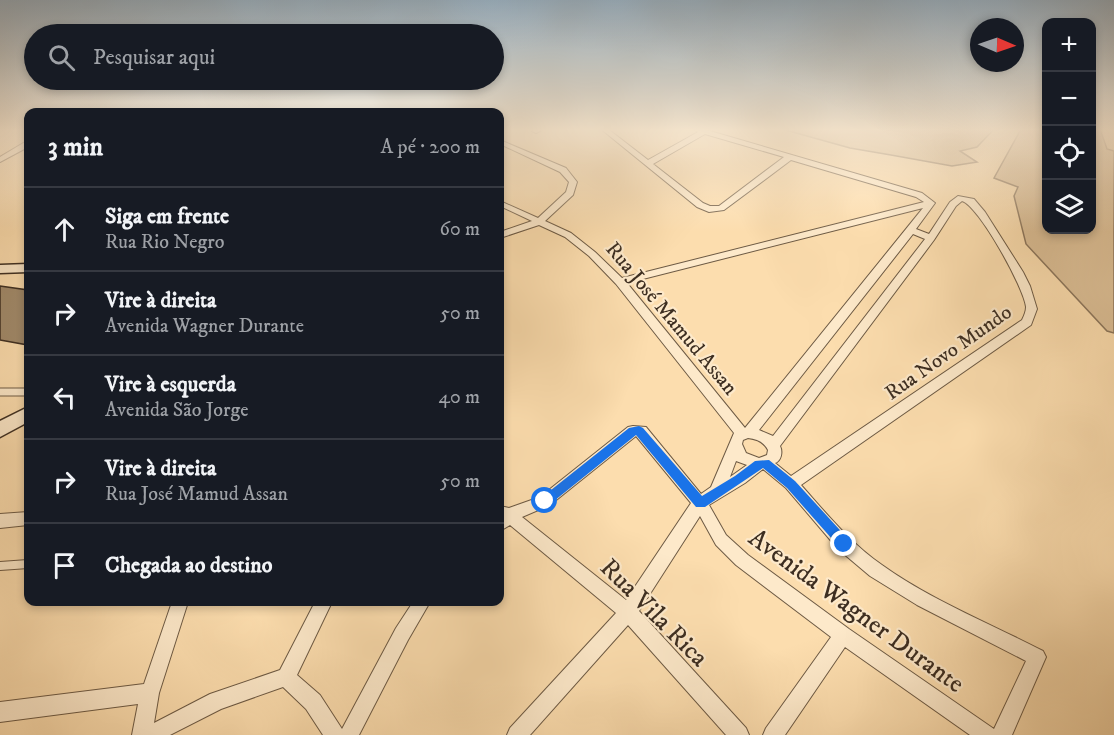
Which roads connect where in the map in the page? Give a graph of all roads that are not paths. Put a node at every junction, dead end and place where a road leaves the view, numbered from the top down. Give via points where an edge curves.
1 (548, 163) edge
2 (648, 163) edge
3 (782, 163) edge
4 (812, 163) edge
5 (931, 203) junction
6 (504, 205) edge
7 (539, 222) junction
8 (911, 230) junction
9 (504, 234) edge
10 (932, 238) junction
11 (24, 268) edge
12 (0, 269) edge
13 (0, 278) edge
14 (24, 278) edge
15 (620, 282) junction
16 (0, 392) edge
17 (24, 392) edge
18 (24, 416) edge
19 (0, 430) edge
20 (746, 433) junction
21 (773, 446) junction
22 (735, 448) junction
23 (762, 463) junction
24 (791, 484) junction
25 (717, 491) junction
26 (700, 503) junction
27 (504, 517) edge
28 (504, 518) edge
29 (24, 519) edge
30 (0, 521) edge
31 (24, 564) edge
32 (0, 566) edge
33 (179, 606) edge
34 (322, 606) edge
35 (420, 606) edge
36 (628, 612) junction
37 (843, 635) junction
38 (286, 677) junction
39 (150, 693) junction
40 (0, 712) edge
41 (142, 735) edge
42 (150, 735) edge
43 (334, 735) edge
44 (349, 735) edge
45 (517, 735) edge
46 (739, 735) edge
47 (773, 735) edge
48 (987, 735) edge
49 (1002, 735) edge

1 - 7 street via 573,179 570,193
2 - 3 street via 683,194 704,208 713,209 722,208
4 - 5 street via 920,195
5 - 8 street
5 - 15 street
6 - 7 street, Rua José Mamud Assan
7 - 9 street
7 - 15 street, Rua José Mamud Assan via 568,235
8 - 10 street
8 - 20 street
10 - 21 street
10 - 24 street, Rua Novo Mundo via 953,204 961,198 968,200 982,214 1025,286 1032,309 1027,322
11 - 12 street
13 - 14 street
15 - 20 street, Rua José Mamud Assan
16 - 17 lane
18 - 19 street
20 - 21 street via 765,437
20 - 22 street via 736,440
21 - 23 street via 773,458
22 - 23 street via 747,461
22 - 25 street
23 - 24 street
23 - 25 street
24 - 49 street via 844,544 876,571 1037,657
25 - 26 street
26 - 27 street, Avenida Wagner Durante via 641,431 633,431 545,501
26 - 36 street
26 - 37 street, Avenida Wagner Durante via 721,540 742,560
28 - 36 street, Rua Vila Rica
29 - 30 street
31 - 32 lane
33 - 39 street
34 - 38 street
35 - 44 street
36 - 45 street
36 - 46 street, Rua Vila Rica
37 - 47 street
37 - 48 street, Avenida Wagner Durante
38 - 42 street via 217,701
38 - 43 street via 314,702
39 - 40 street
39 - 41 street

